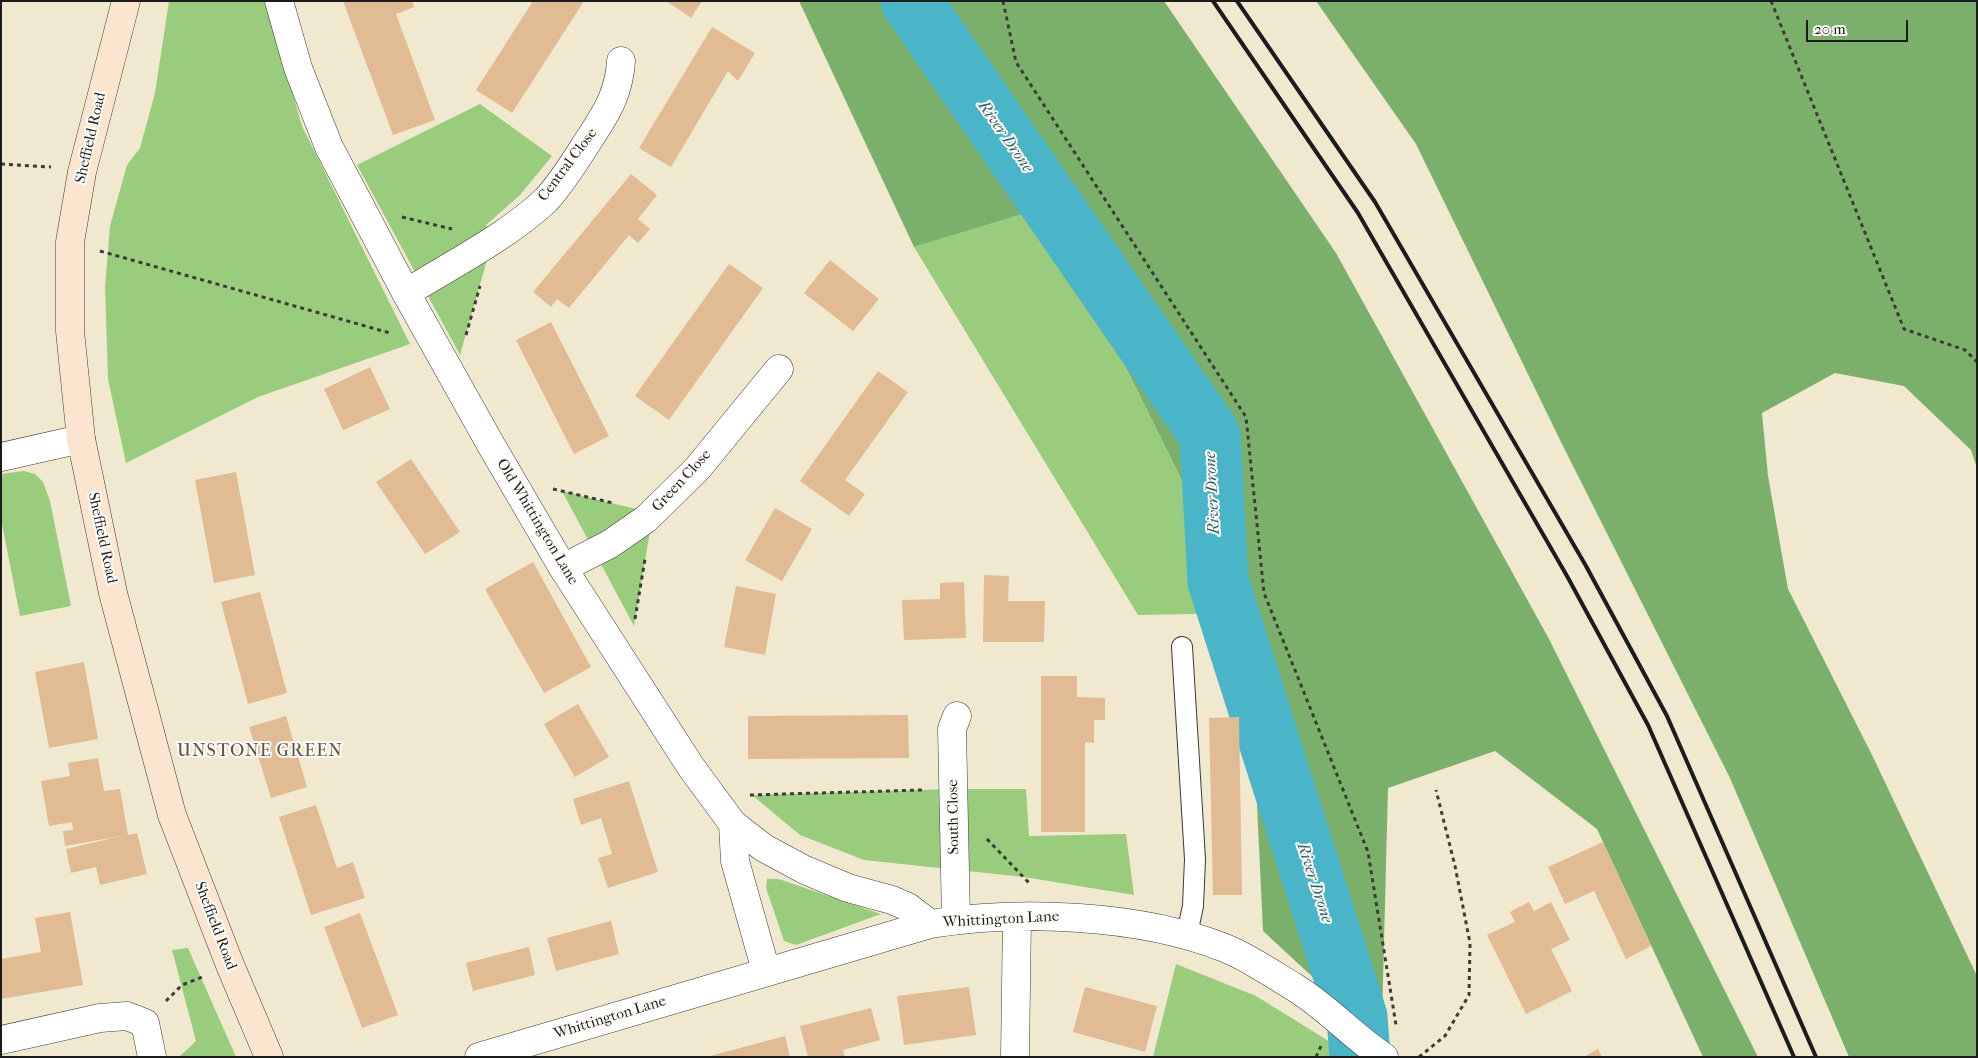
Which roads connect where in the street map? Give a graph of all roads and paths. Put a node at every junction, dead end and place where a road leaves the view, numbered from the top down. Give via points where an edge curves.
1 (126, 1) edge
2 (279, 1) edge
3 (1003, 1) edge
4 (1771, 1) edge
5 (620, 61) dead end
6 (1, 164) edge
7 (82, 172) junction
8 (70, 242) junction
9 (406, 293) junction
10 (434, 344) junction
11 (1977, 362) edge
12 (779, 369) dead end
13 (82, 439) junction
14 (1, 456) edge
15 (511, 479) junction
16 (653, 512) junction
17 (563, 568) junction
18 (1182, 647) dead end
19 (627, 668) junction
20 (957, 716) dead end
21 (1436, 790) dead end
22 (712, 796) junction
23 (953, 797) junction
24 (733, 824) junction
25 (1017, 917) junction
26 (1062, 917) junction
27 (943, 922) junction
28 (1188, 934) junction
29 (230, 965) junction
30 (766, 971) junction
31 (145, 1023) junction
32 (1, 1040) edge
33 (1380, 1054) edge
34 (152, 1057) edge
35 (269, 1057) edge
36 (480, 1057) edge
37 (1015, 1057) edge
38 (1419, 1057) edge

1 - 7 main road, Sheffield Road
2 - 9 street, Old Whittington Lane via 298,68 329,147
3 - 33 path via 1016,62 1246,417 1264,593 1368,852 1398,1035
4 - 11 path via 1904,329 1965,350
5 - 9 street, Central Close via 620,79 610,107 546,199 507,230
6 - 7 path via 49,166
7 - 8 main road, Sheffield Road
8 - 10 path
8 - 13 main road, Sheffield Road via 70,331
9 - 10 street, Old Whittington Lane
10 - 15 street, Old Whittington Lane
12 - 16 street, Green Close via 697,469
13 - 14 street
13 - 29 main road, Sheffield Road via 113,593 172,815
15 - 16 path
15 - 17 street, Old Whittington Lane
16 - 17 street, Green Close via 610,544
16 - 19 path
17 - 19 street, Old Whittington Lane
18 - 28 lane via 1195,859
19 - 22 street, Old Whittington Lane
20 - 23 street, South Close via 952,729
21 - 38 path via 1470,943 1469,995 1444,1036
22 - 23 path
22 - 24 street, Old Whittington Lane
23 - 26 path
23 - 27 street, South Close
24 - 27 street, Old Whittington Lane via 764,848 805,870 848,888 892,900
24 - 30 street via 735,861
25 - 26 street, Whittington Lane
25 - 27 street, Whittington Lane
25 - 37 street
26 - 28 street, Whittington Lane
27 - 30 street, Whittington Lane
28 - 33 street, Whittington Lane via 1228,949 1296,988
29 - 31 path via 182,985
29 - 35 main road, Sheffield Road
30 - 36 street, Whittington Lane
31 - 32 street via 127,1016 100,1018
31 - 34 street

